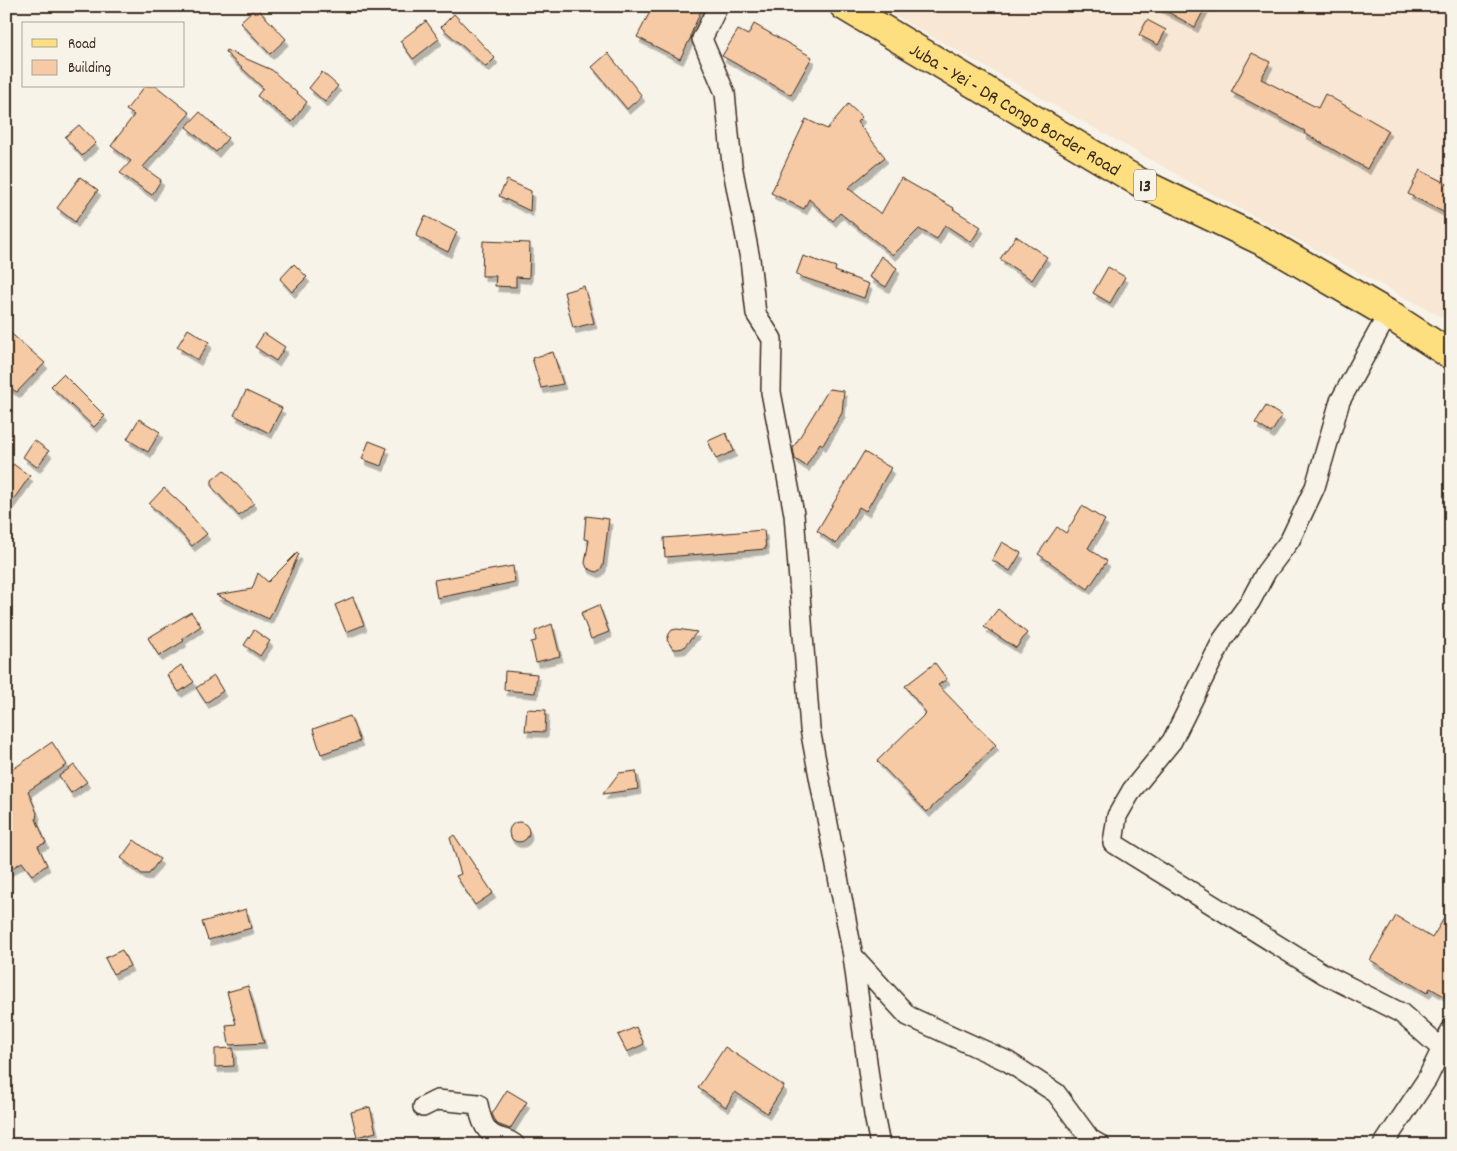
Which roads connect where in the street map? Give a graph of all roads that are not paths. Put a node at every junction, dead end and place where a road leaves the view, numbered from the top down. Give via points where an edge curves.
1 (718, 6) edge
2 (844, 6) edge
3 (1388, 314) junction
4 (1451, 355) edge
5 (853, 956) junction
6 (1451, 1030) edge
7 (1442, 1049) junction
8 (423, 1107) dead end
9 (515, 1145) edge
10 (880, 1145) edge
11 (1100, 1145) edge
12 (1383, 1145) edge

1 - 5 street via 702,39 725,93 732,165 750,259 756,314 772,340 771,392 794,514 810,729
2 - 3 main road, Juba - Yei - DR Congo Border Road / 13 via 1139,182 1268,244
3 - 4 main road, Juba - Yei - DR Congo Border Road / 13
3 - 7 street via 1340,401 1315,488 1290,540 1223,639 1172,741 1132,790 1117,816 1113,843 1324,974 1401,1013
5 - 10 street
5 - 11 street via 908,1016 1007,1061 1056,1093 1090,1139
6 - 7 street
7 - 12 street via 1419,1092
8 - 9 street via 437,1100 478,1104 482,1122 494,1136 511,1140

